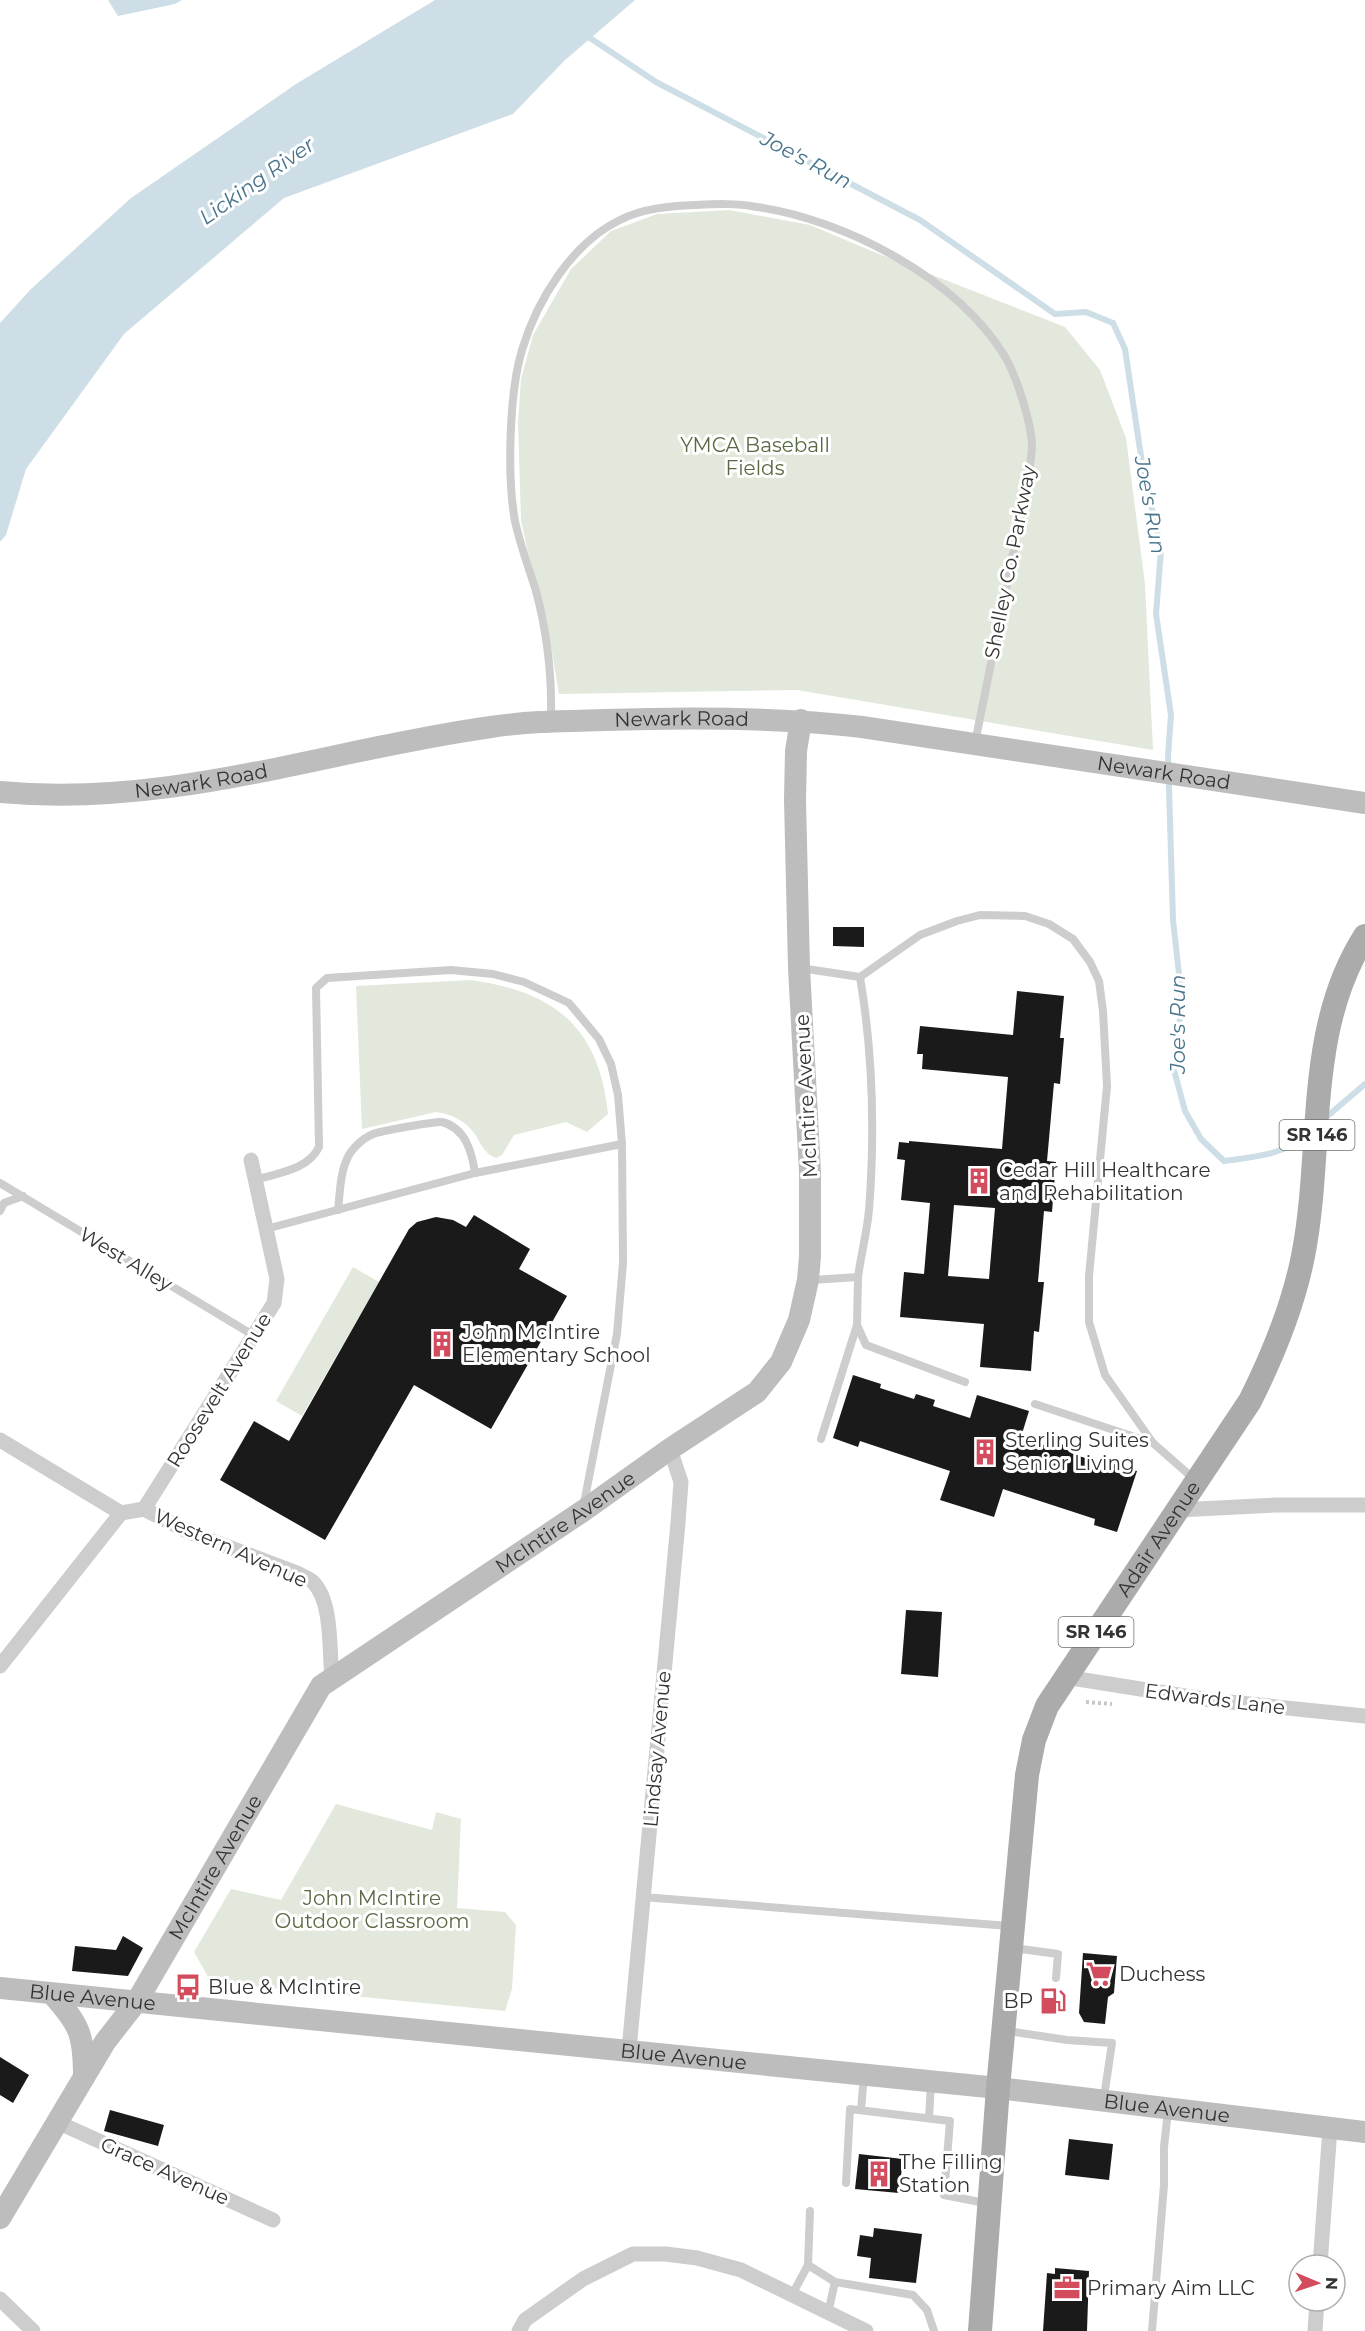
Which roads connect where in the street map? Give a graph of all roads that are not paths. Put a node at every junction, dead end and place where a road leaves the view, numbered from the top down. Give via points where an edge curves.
1 (801, 720) junction
2 (551, 722) junction
3 (975, 744) junction
4 (0, 792) edge
5 (1365, 802) edge
6 (1365, 936) edge
7 (799, 968) junction
8 (860, 977) junction
9 (622, 1144) junction
10 (251, 1160) dead end
11 (475, 1173) junction
12 (255, 1180) junction
13 (0, 1183) edge
14 (23, 1196) junction
15 (338, 1210) junction
16 (0, 1211) edge
17 (266, 1229) junction
18 (858, 1277) junction
19 (808, 1280) junction
20 (857, 1325) junction
21 (253, 1335) junction
22 (964, 1382) dead end
23 (1035, 1404) dead end
24 (821, 1439) dead end
25 (0, 1440) edge
26 (1153, 1443) junction
27 (670, 1449) junction
28 (1197, 1481) junction
29 (1365, 1505) edge
30 (144, 1509) junction
31 (1178, 1510) junction
32 (583, 1511) junction
33 (121, 1513) junction
34 (0, 1666) edge
35 (1065, 1677) junction
36 (332, 1678) junction
37 (1365, 1716) edge
38 (643, 1897) junction
39 (1012, 1937) junction
40 (1056, 1978) dead end
41 (0, 1988) edge
42 (52, 1994) junction
43 (137, 2001) junction
44 (1003, 2030) junction
45 (629, 2050) junction
46 (864, 2074) junction
47 (84, 2077) junction
48 (931, 2081) junction
49 (998, 2088) junction
50 (1104, 2101) junction
51 (1169, 2108) junction
52 (861, 2110) junction
53 (929, 2118) junction
54 (57, 2122) junction
55 (1330, 2128) junction
56 (1365, 2132) edge
57 (846, 2182) dead end
58 (990, 2204) junction
59 (810, 2211) dead end
60 (0, 2218) edge
61 (273, 2220) dead end
62 (1321, 2253) edge
63 (808, 2265) junction
64 (835, 2282) junction
65 (792, 2295) junction
66 (0, 2299) edge
67 (828, 2313) junction
68 (1316, 2313) edge
69 (33, 2331) edge
70 (519, 2331) edge
71 (866, 2331) edge
72 (934, 2331) edge
73 (980, 2331) edge
74 (1152, 2331) edge
75 (1315, 2331) edge

1 - 2 street, Newark Road via 725,717
1 - 3 street, Newark Road
1 - 7 street, McIntire Avenue via 795,800
2 - 3 lane, Shelley Co. Parkway via 546,637 515,520 511,483 515,378 526,336 549,288 593,237 637,213 717,204 754,206 807,218 866,242 922,273 955,298 987,330 1006,357 1026,410 1032,445
2 - 4 street, Newark Road via 492,726 143,792
3 - 5 street, Newark Road
6 - 28 main road, Adair Avenue / SR 146 via 1341,984 1328,1027 1310,1214 1292,1303 1250,1401
7 - 8 lane
7 - 19 street, McIntire Avenue via 810,1172
8 - 18 lane via 872,1082 872,1139 868,1211
8 - 26 lane via 920,935 980,915 1025,916 1049,924 1073,939 1090,962 1099,981 1107,1086 1089,1276 1089,1322 1105,1375
9 - 11 lane
9 - 12 lane via 611,1064 599,1039 569,1004 524,982 465,970 327,978 316,988 319,1147 303,1165
9 - 32 lane via 623,1263 617,1334
10 - 12 street, Roosevelt Avenue
11 - 15 lane
11 - 15 lane via 467,1141 440,1121 372,1134 357,1144 347,1158
12 - 17 street, Roosevelt Avenue
13 - 14 lane, West Alley
14 - 16 lane via 4,1203
14 - 21 lane, West Alley
15 - 17 lane
17 - 21 street, Roosevelt Avenue via 277,1280 274,1303
18 - 19 lane
18 - 20 lane
19 - 27 street, McIntire Avenue via 799,1320 781,1362 757,1392
20 - 22 lane via 866,1345
20 - 24 lane
21 - 30 street, Roosevelt Avenue
23 - 26 lane
25 - 33 street
26 - 28 lane
27 - 32 street, McIntire Avenue
27 - 38 street, Lindsay Avenue via 681,1482
28 - 31 main road, Adair Avenue / SR 146
29 - 31 street
30 - 33 street, Western Avenue
30 - 36 street, Western Avenue via 189,1532 313,1582 324,1599
31 - 35 main road, Adair Avenue / SR 146
32 - 36 street, McIntire Avenue
33 - 34 street
35 - 37 street, Edwards Lane via 1210,1700
35 - 39 main road, Adair Avenue / SR 146 via 1047,1706 1034,1740 1027,1775
36 - 43 street, McIntire Avenue via 321,1686
38 - 39 lane
38 - 45 street, Lindsay Avenue
39 - 40 lane via 1058,1954
39 - 44 main road, Adair Avenue / SR 146
41 - 42 street, Blue Avenue
42 - 43 street, Blue Avenue
42 - 47 street via 81,2035
43 - 45 street, Blue Avenue
43 - 47 street, McIntire Avenue
44 - 49 main road, Adair Avenue / SR 146
44 - 50 lane via 1112,2043
45 - 46 street, Blue Avenue
46 - 48 street, Blue Avenue
46 - 52 lane
47 - 54 street, McIntire Avenue
48 - 49 street, Blue Avenue
48 - 53 lane
49 - 50 street, Blue Avenue
49 - 58 main road, Adair Avenue
50 - 51 street, Blue Avenue
51 - 55 street, Blue Avenue
51 - 74 lane
52 - 53 lane
52 - 57 lane via 850,2109
53 - 58 lane via 950,2121 944,2195
54 - 60 street, McIntire Avenue
54 - 61 street, Grace Avenue
55 - 56 street, Blue Avenue
55 - 62 street
58 - 73 main road, Adair Avenue
59 - 63 lane
63 - 64 lane
63 - 65 lane
64 - 67 lane
64 - 72 lane via 913,2295 927,2310
65 - 67 street
65 - 70 street via 741,2270 697,2258 633,2254 583,2279 525,2320
66 - 69 street
67 - 71 street
68 - 75 street

